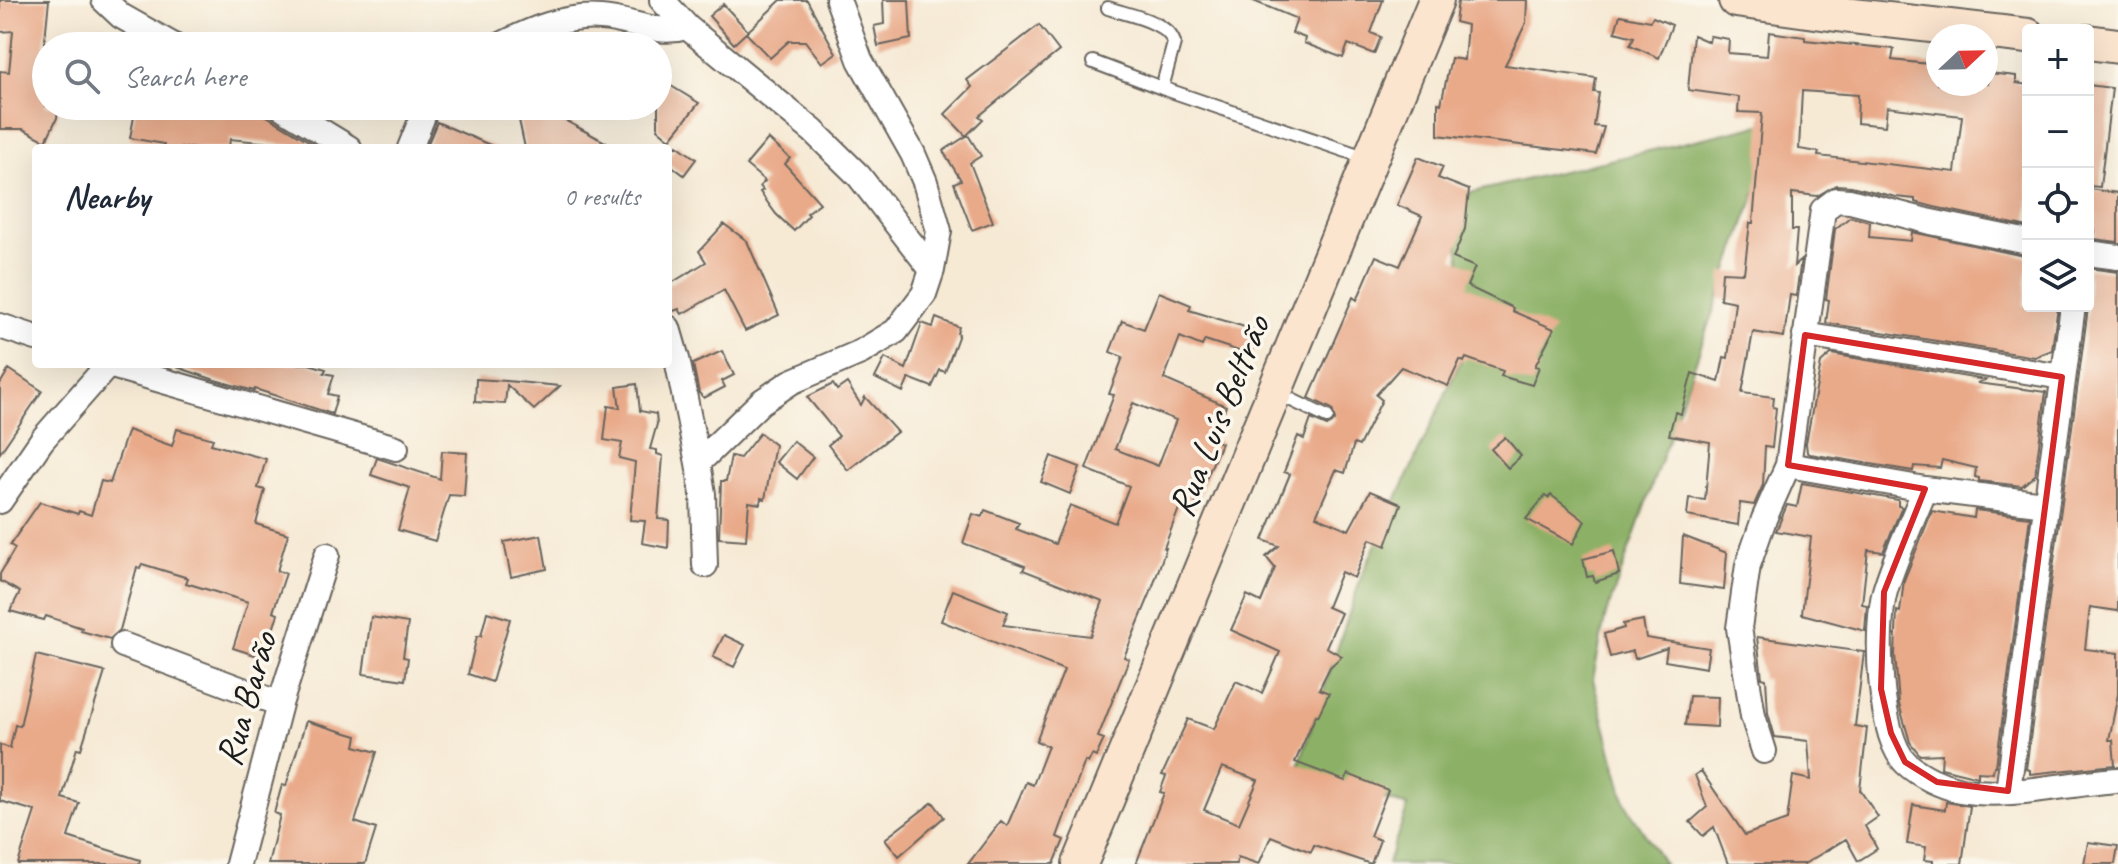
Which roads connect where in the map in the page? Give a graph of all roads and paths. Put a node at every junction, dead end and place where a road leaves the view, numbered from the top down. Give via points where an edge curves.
1 (104, 0) edge
2 (662, 0) edge
3 (838, 0) edge
4 (1436, 0) edge
5 (1736, 0) edge
6 (1108, 8) dead end
7 (1848, 8) edge
8 (687, 27) junction
9 (149, 32) edge
10 (525, 32) edge
11 (669, 32) edge
12 (669, 32) edge
13 (2022, 35) edge
14 (2094, 43) edge
15 (2118, 46) edge
16 (1093, 62) dead end
17 (1162, 88) junction
18 (303, 120) edge
19 (421, 120) edge
20 (342, 144) edge
21 (412, 144) edge
22 (1370, 159) junction
23 (2022, 241) edge
24 (2094, 254) edge
25 (2118, 257) edge
26 (932, 270) junction
27 (2072, 312) edge
28 (0, 326) edge
29 (1805, 335) junction
30 (32, 337) edge
31 (672, 342) edge
32 (104, 368) edge
33 (117, 368) edge
34 (2062, 377) junction
35 (1274, 392) junction
36 (1327, 417) dead end
37 (396, 448) dead end
38 (698, 463) junction
39 (1788, 465) junction
40 (1925, 489) junction
41 (0, 501) edge
42 (2045, 504) junction
43 (327, 555) dead end
44 (705, 565) dead end
45 (123, 645) dead end
46 (280, 704) junction
47 (1764, 751) dead end
48 (2118, 780) edge
49 (2008, 791) junction
50 (238, 864) edge
51 (1080, 864) edge

1 - 9 street
2 - 8 street
3 - 26 street via 860,60 925,182 939,231
4 - 22 main road, Rua Luís Beltrão
5 - 7 main road
6 - 17 lane via 1162,27 1172,36
7 - 13 main road
8 - 11 street
8 - 26 street via 859,176
10 - 12 street via 599,18
14 - 15 main road
16 - 17 lane
17 - 22 lane
18 - 20 street
19 - 21 street
22 - 35 main road, Rua Luís Beltrão
23 - 29 street via 1836,200 1820,216
24 - 25 street
26 - 38 street via 924,294 896,331 761,402
27 - 34 street
28 - 30 street
29 - 34 street
29 - 39 street
31 - 38 street
32 - 41 street via 42,440
33 - 37 street
34 - 42 street
35 - 36 lane
35 - 51 main road, Rua Luís Beltrão
38 - 44 street
39 - 40 street
39 - 47 street via 1748,565 1739,628
40 - 42 street
40 - 49 street via 1884,592 1881,689 1891,733 1905,762 1937,782 1982,793
42 - 49 street
43 - 46 street, Rua Barão
45 - 46 street
46 - 50 street, Rua Barão
48 - 49 street

